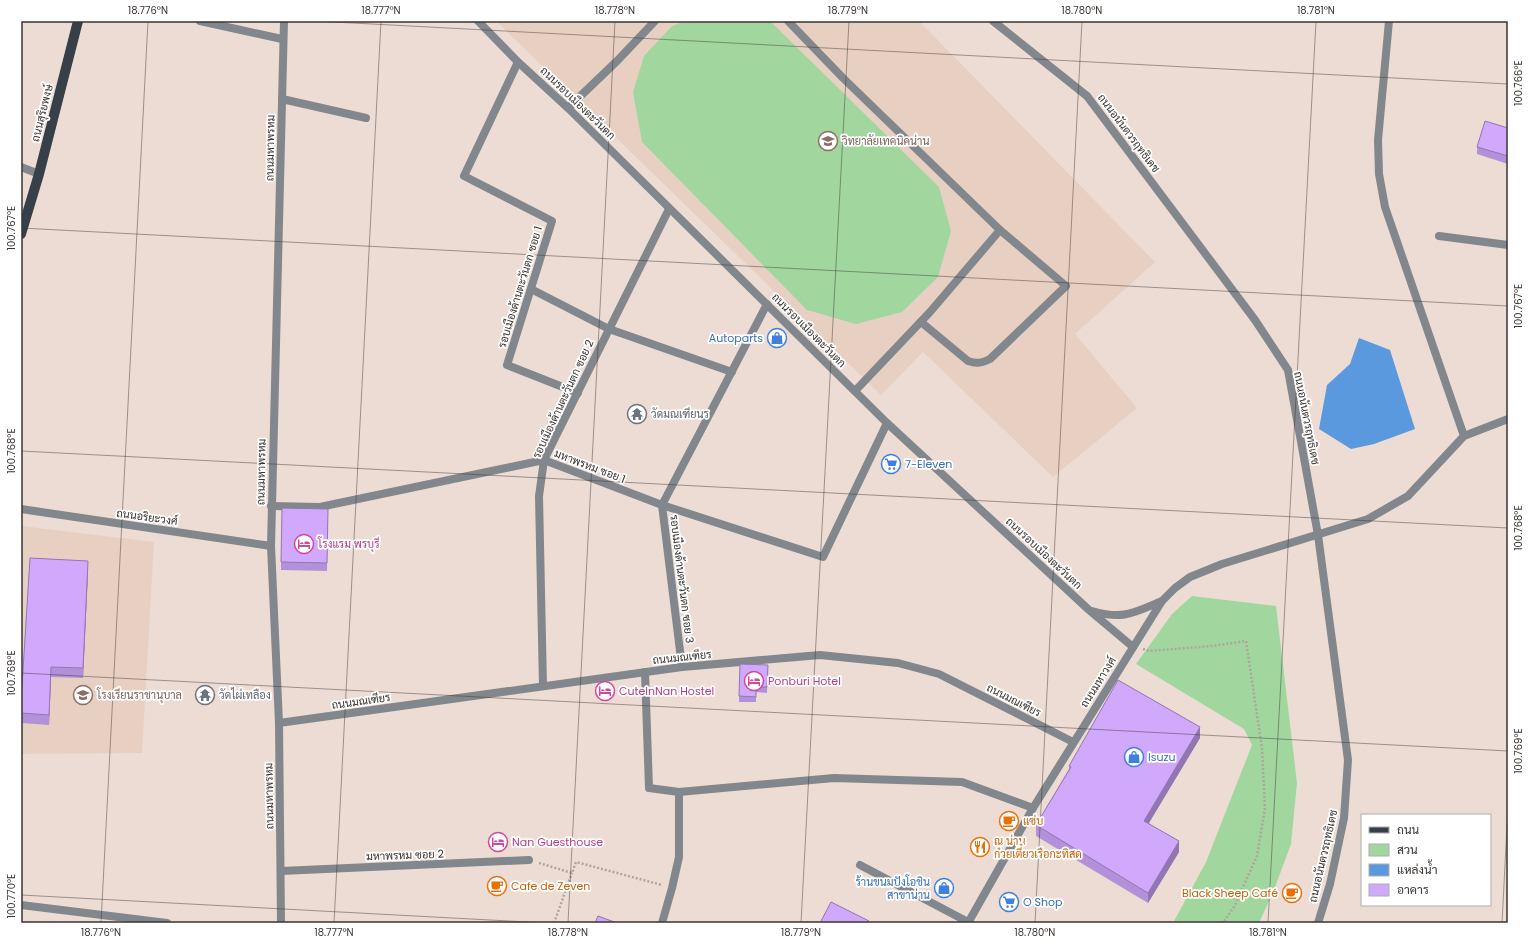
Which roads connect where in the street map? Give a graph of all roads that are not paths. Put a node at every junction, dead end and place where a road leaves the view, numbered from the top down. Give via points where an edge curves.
1 (78, 21) edge
2 (200, 21) edge
3 (284, 21) edge
4 (478, 21) edge
5 (655, 21) edge
6 (788, 21) edge
7 (993, 21) edge
8 (1389, 21) edge
9 (282, 39) junction
10 (518, 62) junction
11 (282, 99) junction
12 (568, 108) junction
13 (366, 118) dead end
14 (21, 167) edge
15 (39, 174) junction
16 (669, 209) junction
17 (1000, 230) junction
18 (21, 234) edge
19 (1439, 236) dead end
20 (1508, 245) edge
21 (531, 289) junction
22 (767, 304) junction
23 (921, 322) junction
24 (609, 329) junction
25 (732, 372) junction
26 (855, 391) junction
27 (578, 393) junction
28 (1508, 418) edge
29 (887, 423) junction
30 (1464, 436) junction
31 (544, 460) junction
32 (662, 505) junction
33 (271, 506) junction
34 (21, 509) edge
35 (1318, 535) junction
36 (270, 546) junction
37 (1162, 601) junction
38 (1089, 610) junction
39 (1133, 647) junction
40 (682, 667) junction
41 (645, 672) junction
42 (543, 686) junction
43 (279, 724) junction
44 (1073, 742) junction
45 (679, 792) junction
46 (1033, 808) junction
47 (529, 860) road end
48 (860, 865) dead end
49 (281, 871) junction
50 (21, 905) edge
51 (168, 923) edge
52 (281, 923) edge
53 (662, 923) edge
54 (968, 923) edge
55 (1318, 923) edge

1 - 15 main road, ถนนสุริยพงษ์
2 - 9 street
3 - 9 street, ถนนมหาพรหม
4 - 10 street, ถนนรอบเมืองตะวันตก
5 - 12 street
6 - 17 street via 842,78
7 - 35 street, ถนนอนันตวรฤทธิเดช via 1087,96 1255,320 1288,370
8 - 30 street via 1378,140 1379,174 1384,200
9 - 11 street, ถนนมหาพรหม
10 - 12 street, ถนนรอบเมืองตะวันตก
10 - 21 street, รอบเมืองด้านตะวันตก ซอย 1 via 464,176 552,221
11 - 13 street
11 - 33 street, ถนนมหาพรหม
12 - 16 street, ถนนรอบเมืองตะวันตก
14 - 15 street
15 - 18 main road, ถนนสุริยพงษ์
16 - 22 street, ถนนรอบเมืองตะวันตก
16 - 24 street, รอบเมืองด้านตะวันตก ซอย 2
17 - 23 street
17 - 23 street via 1066,286 990,359 982,363 968,361
19 - 20 street
21 - 24 street
21 - 27 street, รอบเมืองด้านตะวันตก ซอย 1 via 507,365
22 - 25 street, รอบเมืองด้านตะวันตก ซอย 3
22 - 26 street, ถนนรอบเมืองตะวันตก
23 - 26 street
24 - 25 street
24 - 27 street, รอบเมืองด้านตะวันตก ซอย 2
25 - 32 street, รอบเมืองด้านตะวันตก ซอย 3
26 - 29 street, ถนนรอบเมืองตะวันตก
27 - 31 street, รอบเมืองด้านตะวันตก ซอย 2
28 - 30 street
29 - 32 street, มหาพรหม ซอย 1 via 823,557
29 - 38 street, ถนนรอบเมืองตะวันตก
30 - 35 street, ถนนมหาวงศ์ via 1408,496 1368,519
31 - 32 street, มหาพรหม ซอย 1
31 - 33 street, มหาพรหม ซอย 1 via 320,507
31 - 42 street, รอบเมืองด้านตะวันตก ซอย 2 via 539,496
32 - 40 street, รอบเมืองด้านตะวันตก ซอย 3
33 - 36 street, ถนนมหาพรหม
34 - 36 street, ถนนอริยะวงศ์
35 - 37 street, ถนนมหาวงศ์ via 1197,574 1175,588
35 - 55 street, ถนนอนันตวรฤทธิเดช via 1348,760 1344,818 1330,884
36 - 43 street, ถนนมหาพรหม
37 - 38 street via 1120,616
37 - 39 street, ถนนมหาวงศ์
38 - 39 street, ถนนรอบเมืองตะวันตก
39 - 44 street, ถนนมหาวงศ์
40 - 41 street, ถนนมณเฑียร
40 - 44 street, ถนนมณเฑียร via 820,655 898,663 939,674
41 - 42 street, ถนนมณเฑียร
41 - 45 street via 649,788
42 - 43 street, ถนนมณเฑียร
43 - 49 street, ถนนมหาพรหม
44 - 46 street, ถนนมหาวงศ์
45 - 46 street via 834,778 962,782
45 - 53 street via 679,857
46 - 54 street, ถนนมหาวงศ์
47 - 49 street, มหาพรหม ซอย 2
48 - 54 street
49 - 52 street, ถนนมหาพรหม
50 - 51 street

